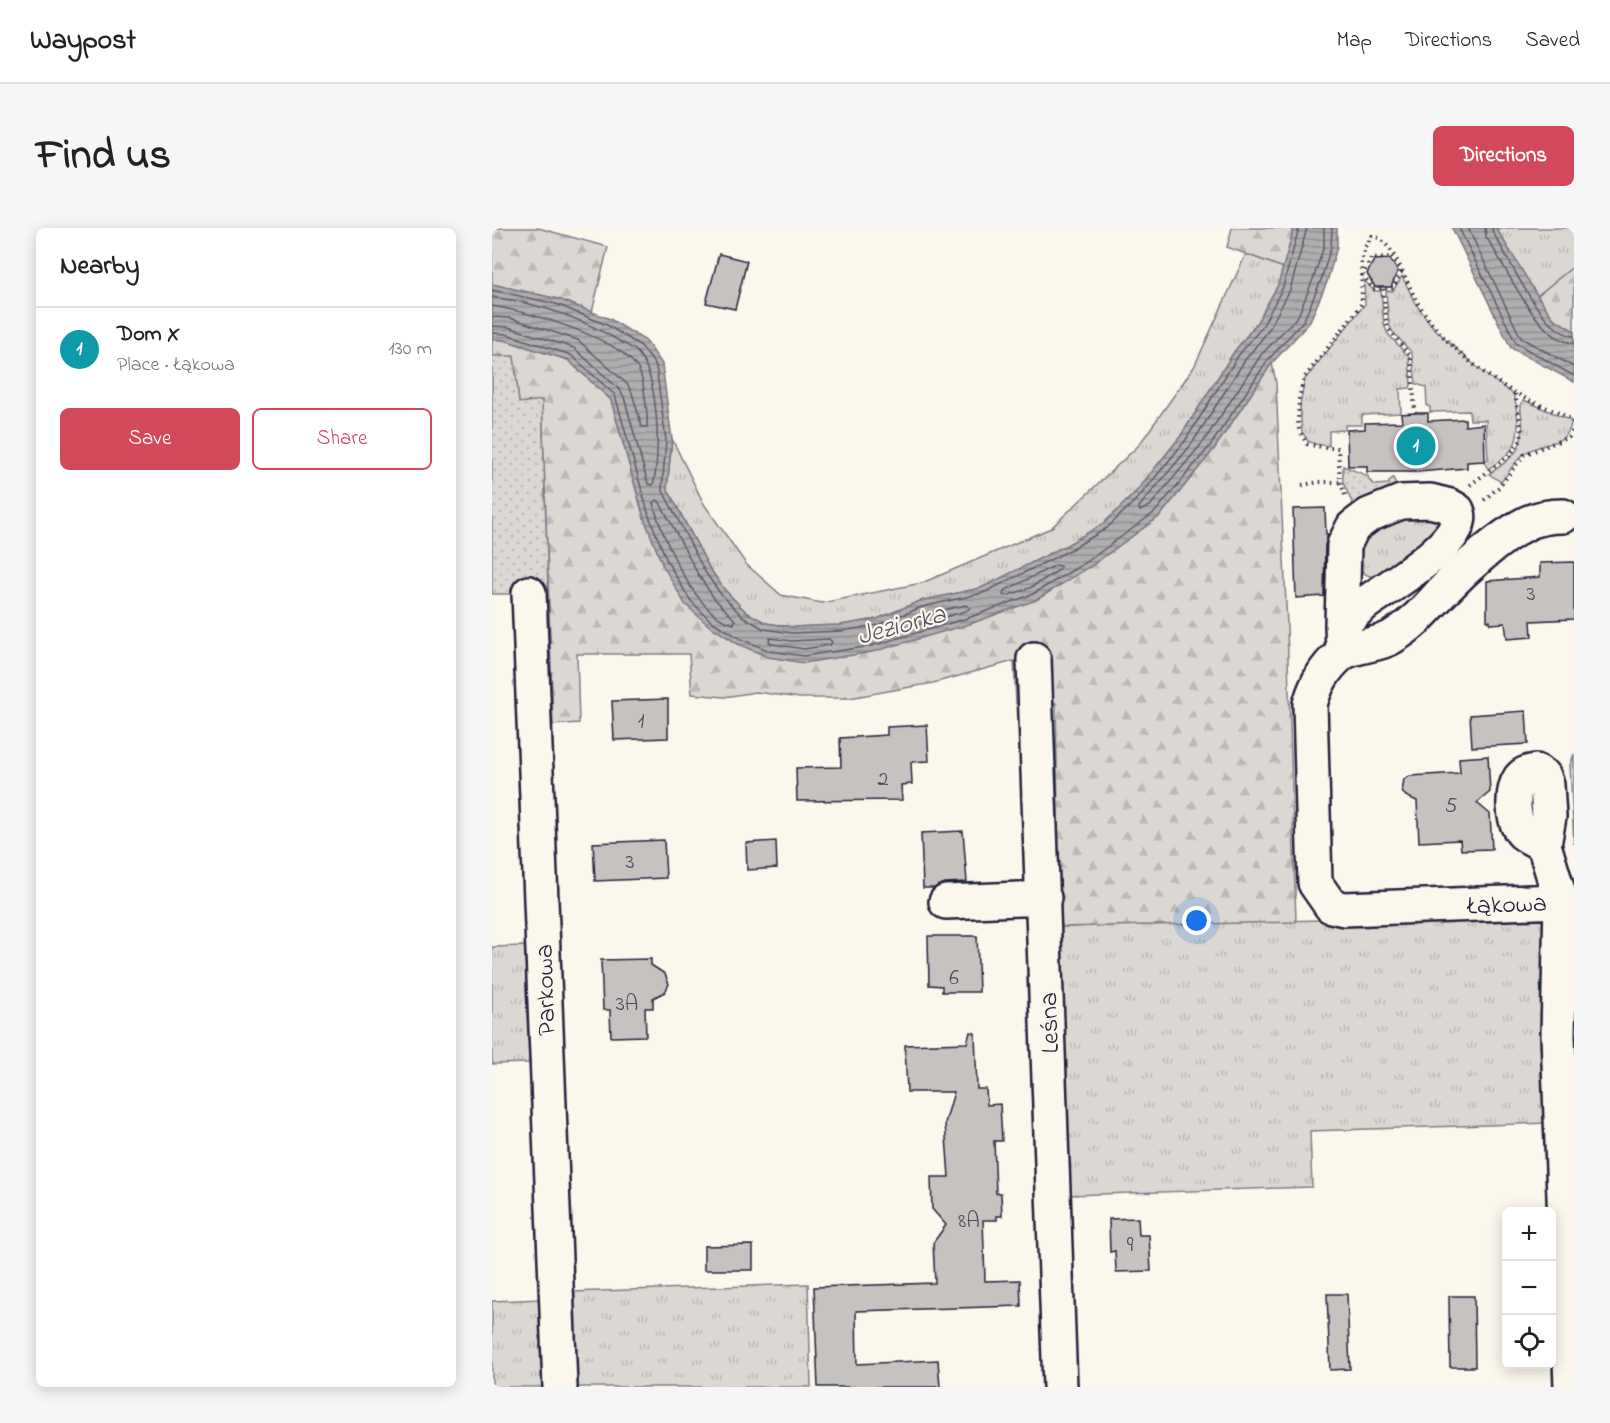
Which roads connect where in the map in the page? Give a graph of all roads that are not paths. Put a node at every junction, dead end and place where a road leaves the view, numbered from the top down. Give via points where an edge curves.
1 (1563, 516) dead end
2 (529, 593) dead end
3 (1350, 641) junction
4 (1035, 659) dead end
5 (1544, 845) dead end
6 (1044, 898) junction
7 (1560, 901) junction
8 (946, 902) dead end
9 (560, 1387) edge
10 (1060, 1387) edge
11 (1571, 1387) edge

1 - 3 street via 1549,516 1520,528 1468,567 1417,620 1390,639
2 - 9 street, Parkowa
3 - 3 street via 1344,545 1353,527 1369,515 1401,502 1430,501 1451,509 1460,520 1454,532 1440,549 1362,606
3 - 7 street, Łąkowa via 1326,668 1310,704 1315,883 1331,906 1344,909
4 - 6 street, Leśna
5 - 7 street
6 - 8 street
6 - 10 street, Leśna
7 - 11 street, Łąkowa via 1558,1035

